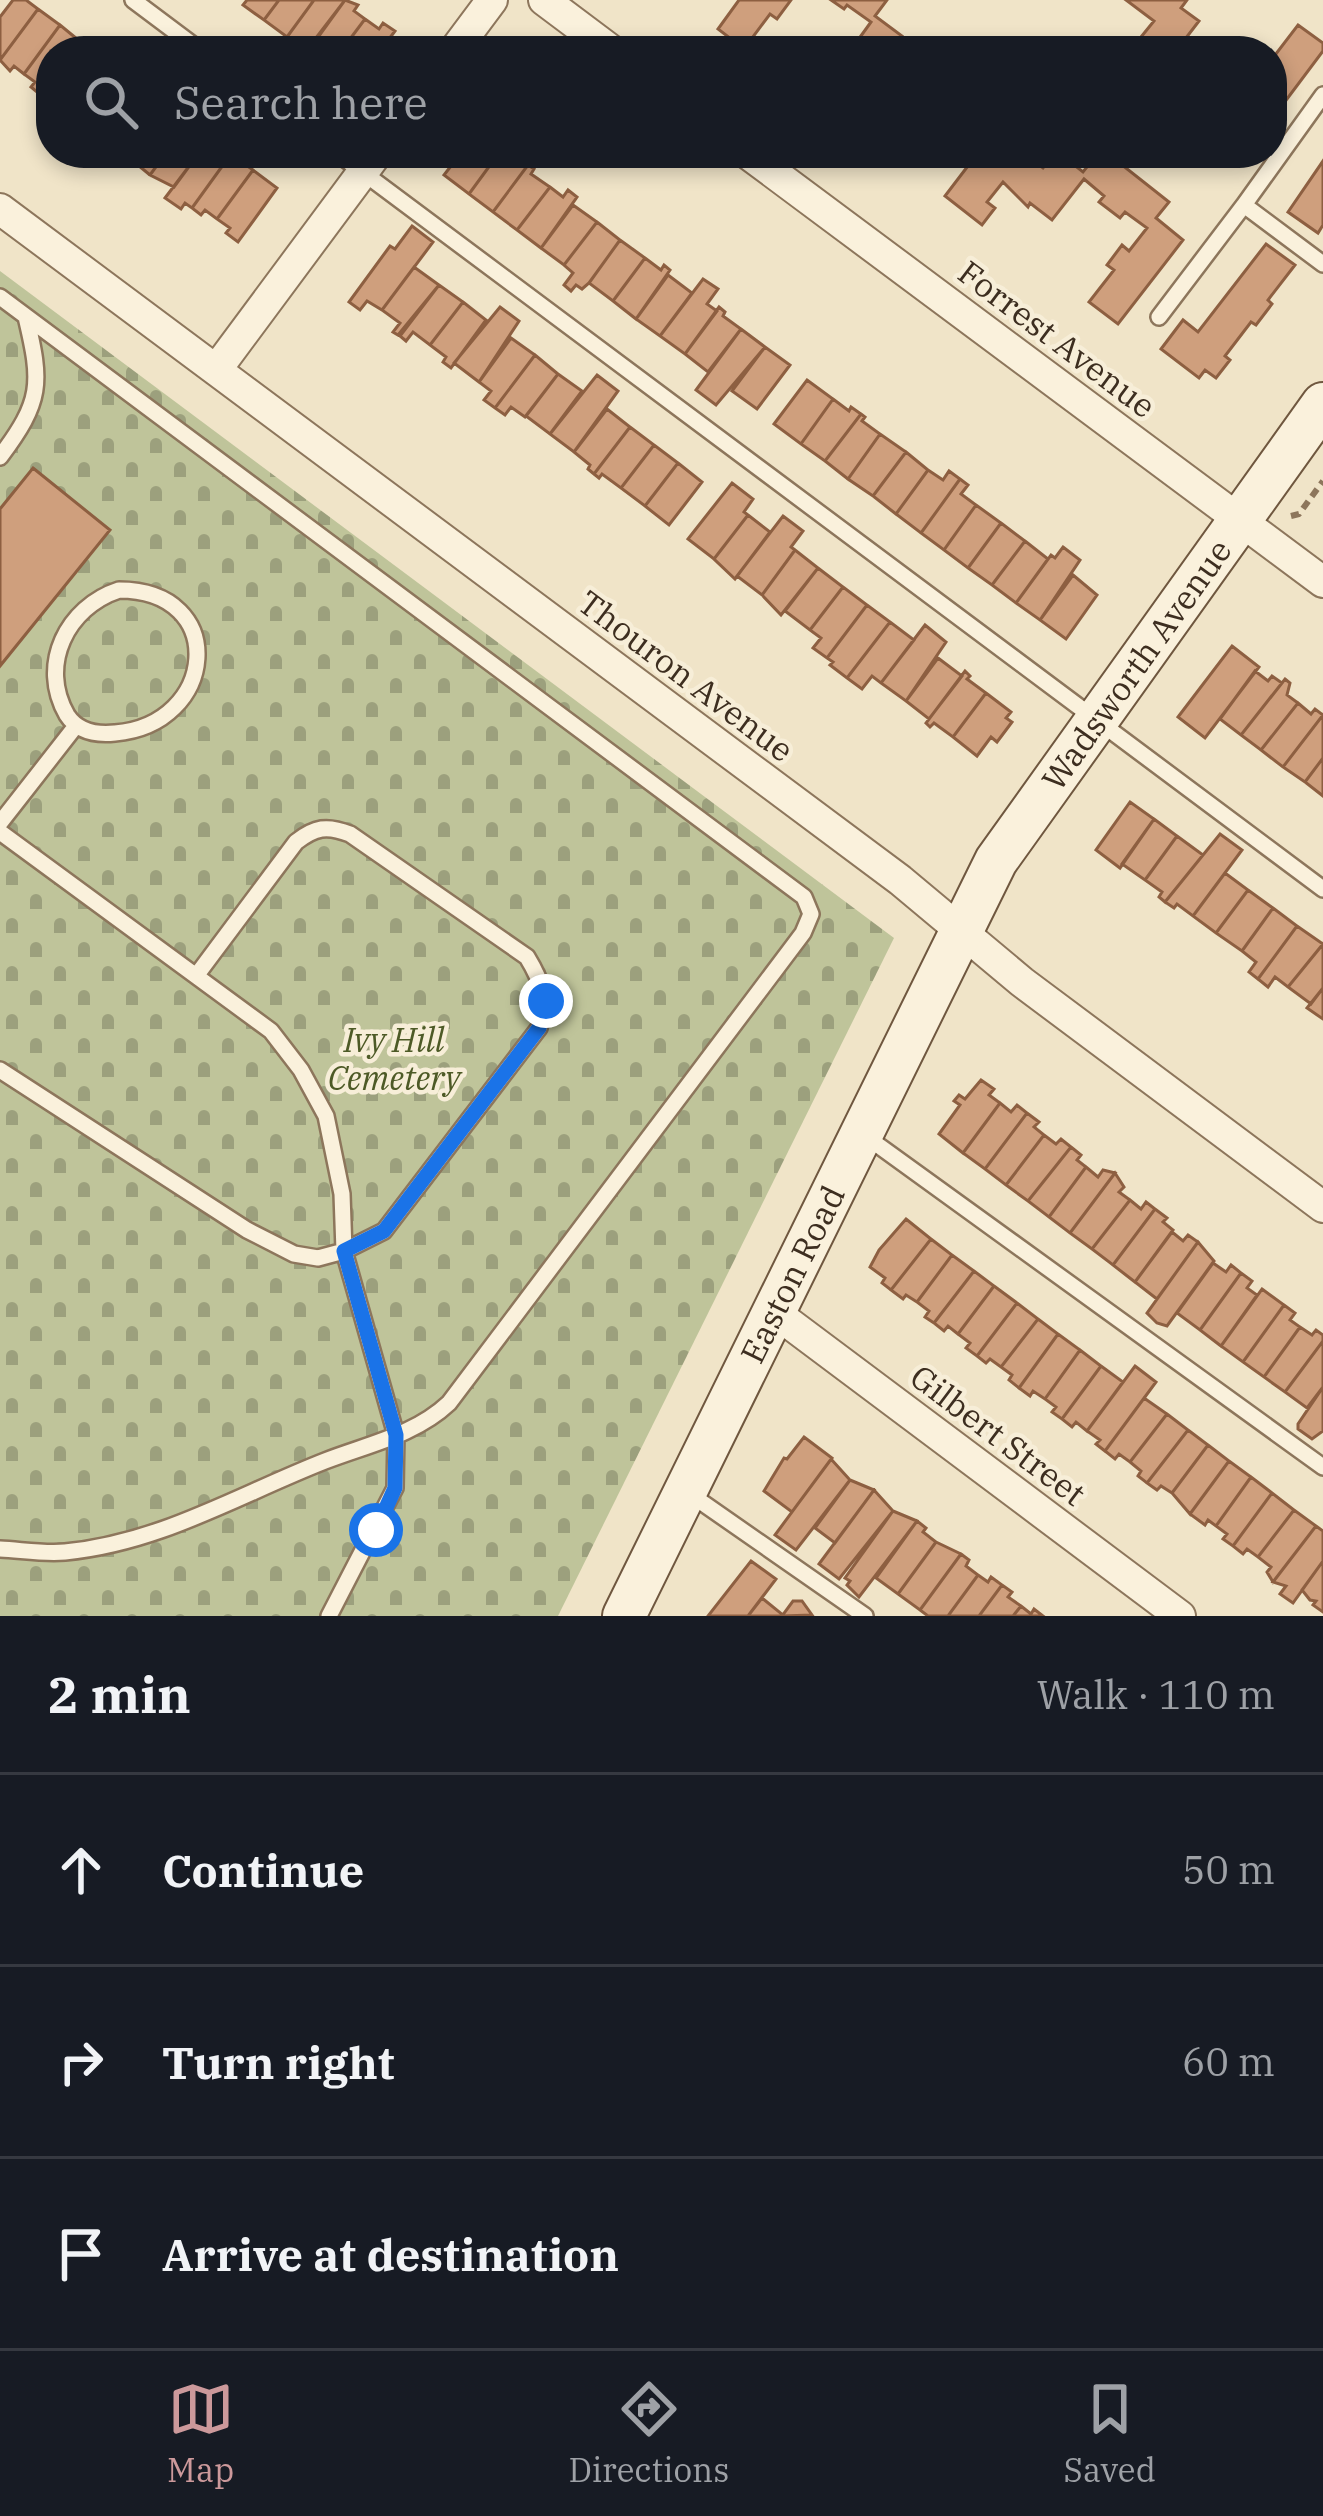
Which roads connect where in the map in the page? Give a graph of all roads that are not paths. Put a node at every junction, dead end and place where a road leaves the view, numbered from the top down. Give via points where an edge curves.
1 (133, 0) edge
2 (492, 0) edge
3 (544, 0) edge
4 (181, 36) edge
5 (465, 36) edge
6 (592, 36) edge
7 (1323, 95) edge
8 (1287, 145) edge
9 (366, 168) edge
10 (377, 168) edge
11 (767, 168) edge
12 (1271, 168) edge
13 (1244, 205) junction
14 (0, 209) edge
15 (1323, 264) edge
16 (0, 297) edge
17 (26, 317) junction
18 (1159, 317) dead end
19 (216, 370) junction
20 (1323, 404) edge
21 (0, 457) edge
22 (1238, 519) junction
23 (1323, 582) edge
24 (1094, 719) junction
25 (76, 727) junction
26 (0, 823) edge
27 (0, 832) edge
28 (1323, 889) edge
29 (960, 931) junction
30 (196, 976) junction
31 (0, 1070) edge
32 (862, 1133) junction
33 (1323, 1207) edge
34 (344, 1251) junction
35 (773, 1311) junction
36 (396, 1435) junction
37 (1323, 1467) edge
38 (685, 1490) junction
39 (0, 1549) edge
40 (329, 1616) edge
41 (624, 1616) edge
42 (865, 1616) edge
43 (1180, 1616) edge

1 - 4 lane
2 - 5 street
3 - 6 street
7 - 8 lane
9 - 19 street
10 - 24 lane
11 - 22 street, Forrest Avenue
12 - 13 lane
13 - 15 lane
13 - 18 lane
14 - 19 street, Thouron Avenue
16 - 17 lane
17 - 21 lane via 38,390
17 - 36 lane via 804,897 811,914 449,1403 425,1425
19 - 29 street, Thouron Avenue
20 - 22 main road, Wadsworth Avenue
22 - 23 street, Forrest Avenue
22 - 24 main road, Wadsworth Avenue
24 - 28 lane
24 - 29 main road, Wadsworth Avenue via 1022,819
25 - 25 lane via 129,732 184,700 195,679 194,633 164,598 119,590 79,612 55,658 53,685
25 - 26 lane
27 - 30 lane
29 - 32 main road, Easton Road
29 - 33 street, Thouron Avenue
30 - 34 lane via 271,1031 326,1115
30 - 34 lane via 296,842 331,826 527,957 541,980 539,1028 478,1112 384,1231
31 - 34 lane via 247,1230 294,1254
32 - 35 main road, Easton Road
32 - 37 lane
34 - 36 lane
35 - 38 main road, Easton Road
35 - 43 street, Gilbert Street
36 - 39 lane via 115,1545 59,1553
36 - 40 lane via 395,1488
38 - 41 main road, Easton Road
38 - 42 lane

